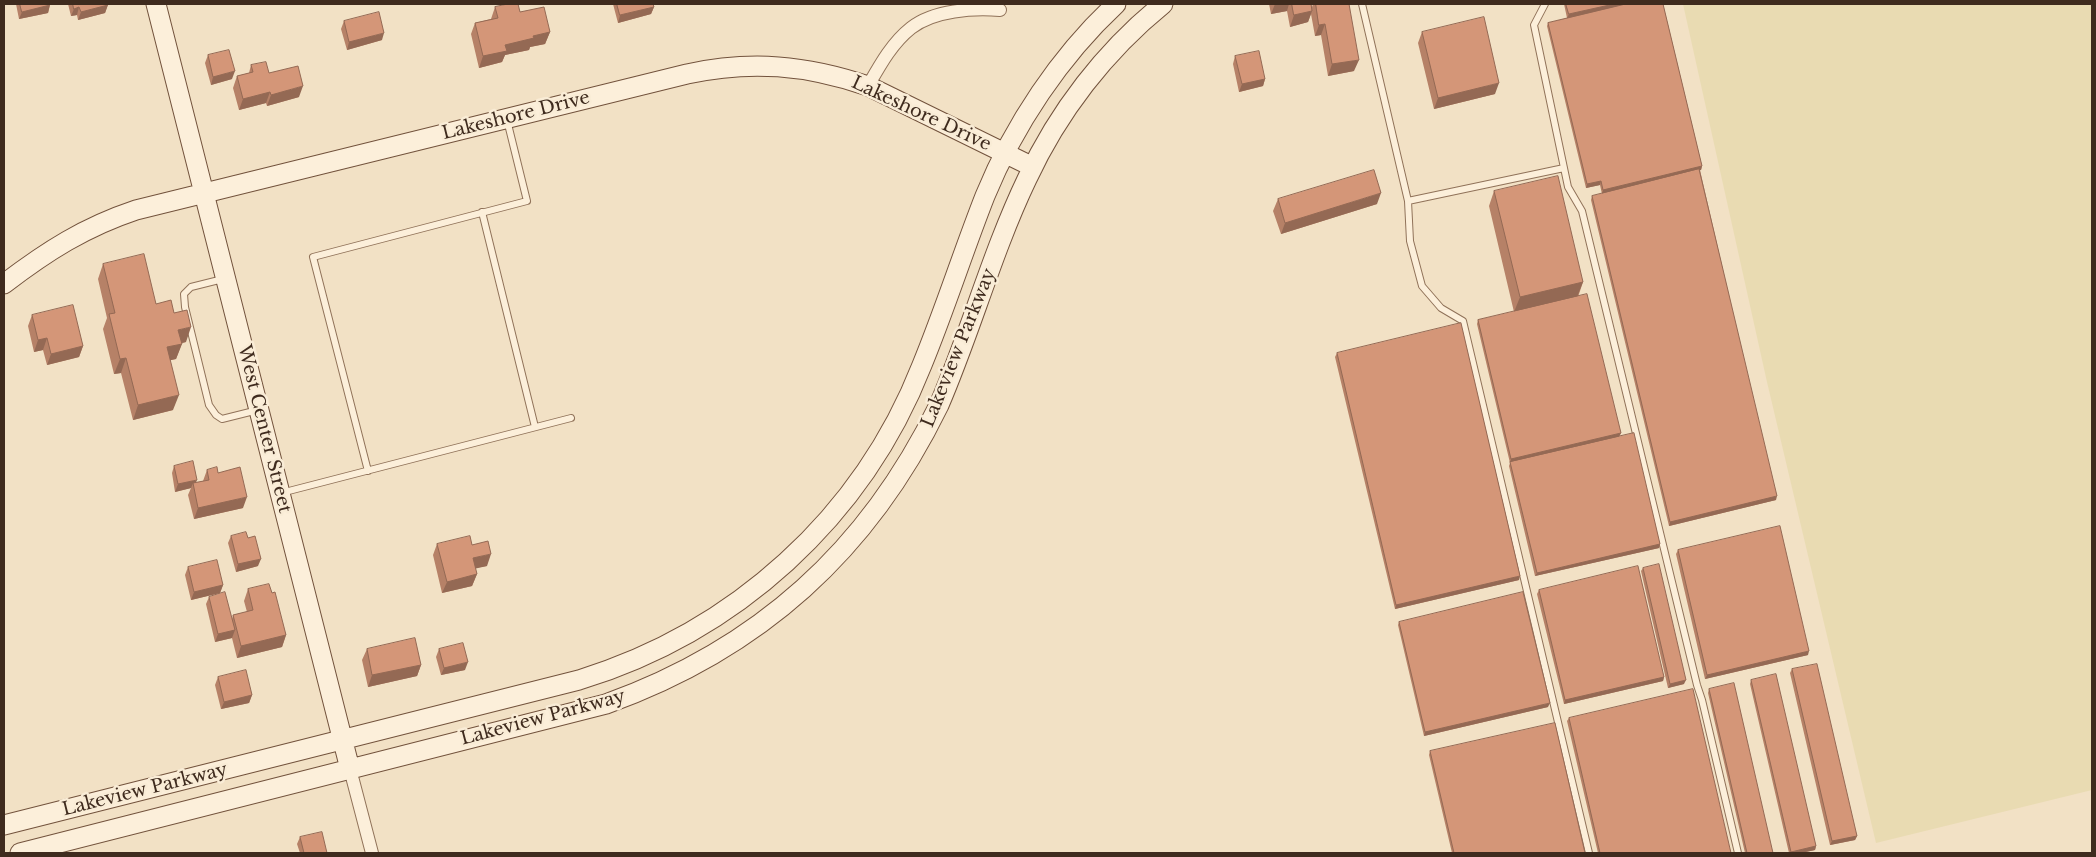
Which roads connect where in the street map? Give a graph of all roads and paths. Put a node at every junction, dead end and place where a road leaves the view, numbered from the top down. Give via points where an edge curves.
1 (156, 4) edge
2 (1116, 4) edge
3 (1163, 4) edge
4 (1362, 4) edge
5 (1545, 4) edge
6 (1000, 10) dead end
7 (868, 86) junction
8 (507, 118) junction
9 (1006, 153) junction
10 (1033, 167) junction
11 (1564, 168) junction
12 (204, 193) junction
13 (1408, 201) junction
14 (482, 212) junction
15 (226, 278) junction
16 (4, 284) edge
17 (259, 409) junction
18 (571, 418) dead end
19 (535, 428) junction
20 (368, 471) junction
21 (280, 493) junction
22 (343, 741) junction
23 (350, 768) junction
24 (4, 826) edge
25 (20, 853) edge
26 (372, 853) edge
27 (1589, 853) edge
28 (1738, 853) edge

1 - 12 main road, West Center Street
2 - 9 main road, Lakeview Parkway via 1053,76
3 - 10 main road, Lakeview Parkway via 1132,31 1092,76 1057,125
4 - 13 lane
5 - 11 lane via 1534,25
6 - 7 street via 958,10 913,26 899,39
7 - 8 main road, Lakeshore Drive via 795,67 725,67
7 - 9 main road, Lakeshore Drive
8 - 12 main road, Lakeshore Drive
8 - 14 lane via 527,201
9 - 10 main road, Lakeshore Drive
9 - 22 main road, Lakeview Parkway via 986,195 922,366 898,420 848,496 786,563 716,618 615,668
10 - 23 main road, Lakeview Parkway via 1015,206 950,380 925,433 877,510 837,557 798,594 717,653 634,694 577,712
11 - 13 lane
11 - 28 lane via 1568,187 1582,210
12 - 15 main road, West Center Street
12 - 16 main road, Lakeshore Drive via 136,210 97,225 57,246
13 - 27 lane via 1410,241 1422,286 1441,308 1463,321
14 - 19 lane
14 - 20 lane via 312,257
15 - 17 main road, West Center Street
15 - 17 lane via 191,287 184,294 209,405 222,419
17 - 21 main road, West Center Street
18 - 19 lane
19 - 20 lane
20 - 21 lane
21 - 22 main road, West Center Street
22 - 23 main road, West Center Street
22 - 24 main road, Lakeview Parkway
23 - 25 main road, Lakeview Parkway
23 - 26 street, West Center Street

